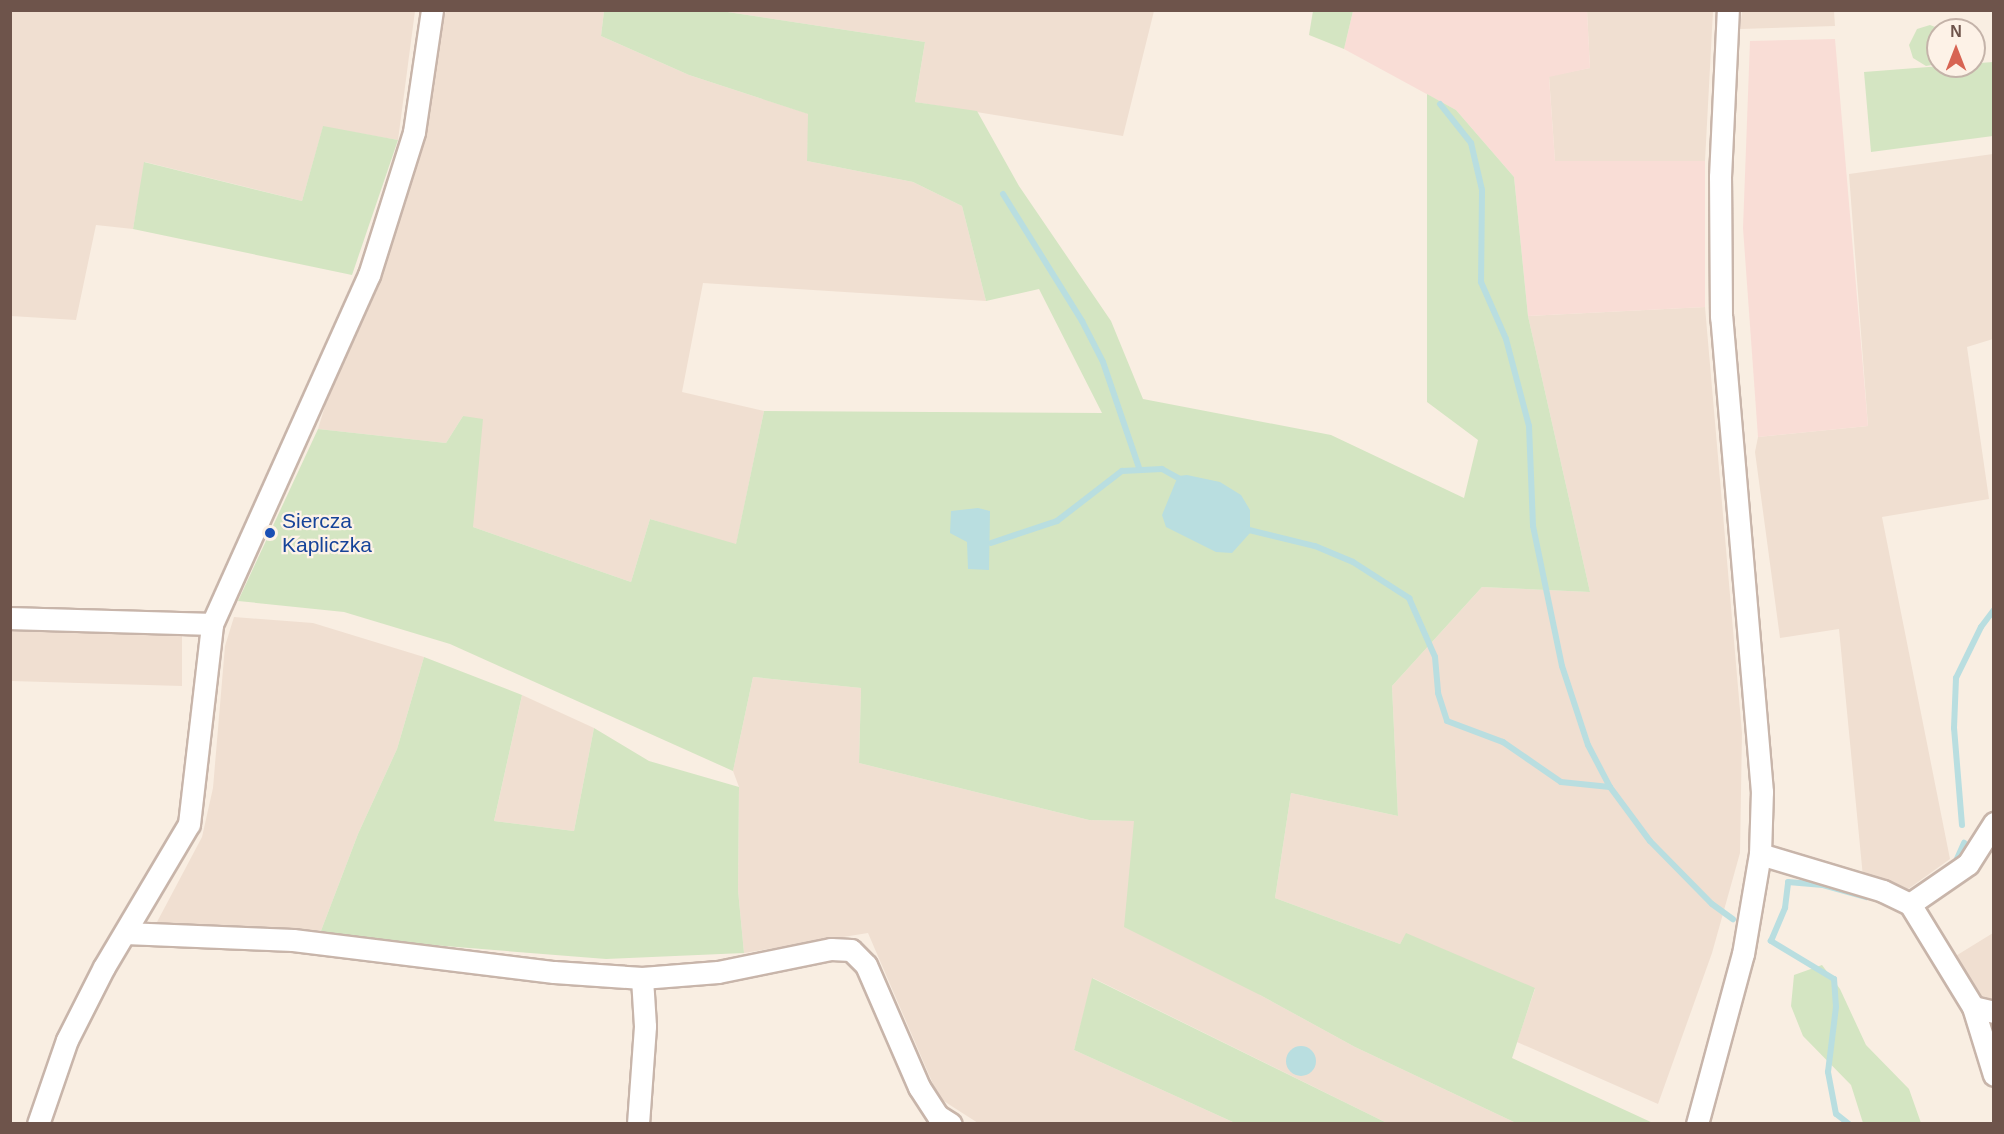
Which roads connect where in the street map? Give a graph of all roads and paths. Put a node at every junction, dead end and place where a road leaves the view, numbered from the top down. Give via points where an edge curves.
1 (432, 10) edge
2 (1728, 10) edge
3 (10, 618) edge
4 (212, 624) junction
5 (1994, 823) edge
6 (1760, 854) junction
7 (1910, 904) junction
8 (125, 933) junction
9 (642, 978) junction
10 (1973, 1006) junction
11 (1994, 1012) edge
12 (1994, 1075) edge
13 (38, 1124) edge
14 (638, 1124) edge
15 (951, 1124) edge
16 (1698, 1124) edge

1 - 4 street via 414,132 369,275
2 - 6 street via 1719,256 1723,348 1760,735
3 - 4 street
4 - 8 street via 189,824
5 - 7 street via 1968,864
6 - 7 street via 1883,891
6 - 16 street via 1743,954
7 - 10 street
8 - 9 street via 293,940 554,972
8 - 13 street via 67,1040
9 - 14 street via 645,1026
9 - 15 street via 718,972 831,949 851,950 866,965 919,1087 938,1116
10 - 11 street
10 - 12 street

